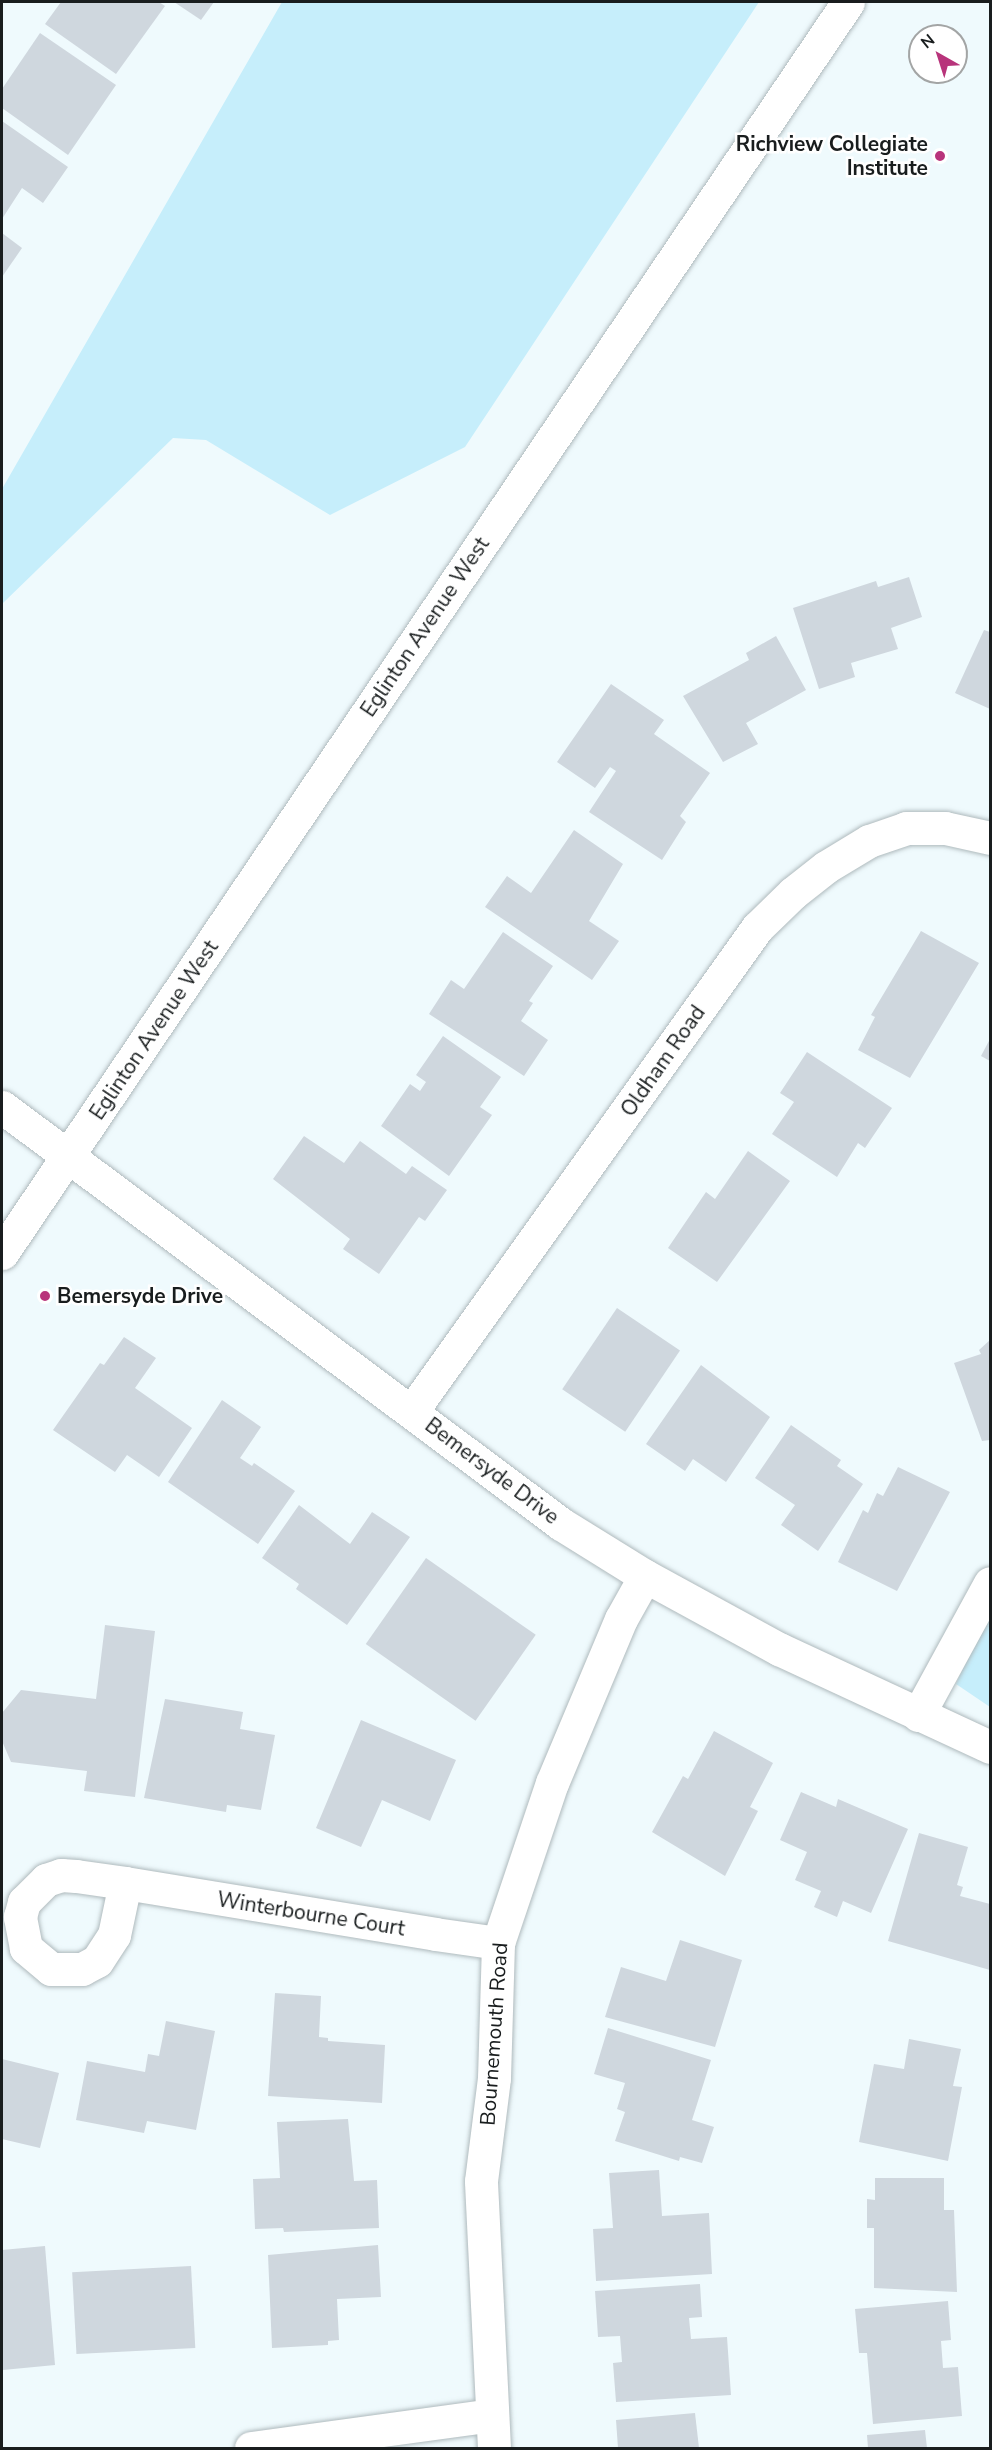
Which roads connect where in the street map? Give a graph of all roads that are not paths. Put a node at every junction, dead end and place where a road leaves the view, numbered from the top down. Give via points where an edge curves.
1 (848, 2) edge
2 (990, 838) edge
3 (2, 1107) edge
4 (68, 1157) junction
5 (2, 1252) edge
6 (412, 1411) junction
7 (645, 1576) junction
8 (990, 1583) edge
9 (918, 1715) junction
10 (990, 1747) edge
11 (125, 1883) dead end
12 (498, 1943) junction
13 (492, 2415) junction
14 (251, 2448) edge
15 (494, 2448) edge

1 - 4 street, Eglinton Avenue West
2 - 6 street, Oldham Road via 945,828 906,828 869,842 826,867 793,893 758,928
3 - 4 street, Bemersyde Drive
4 - 5 street, Eglinton Avenue West
4 - 6 street, Bemersyde Drive
6 - 7 street, Bemersyde Drive via 561,1524
7 - 9 street, Bemersyde Drive via 779,1648
7 - 12 street, Bournemouth Road via 621,1618 552,1783
8 - 9 street
9 - 10 street, Bemersyde Drive
11 - 12 street, Winterbourne Court
12 - 13 street, Bournemouth Road via 494,2078 481,2181
13 - 14 street
13 - 15 street, Bournemouth Road

